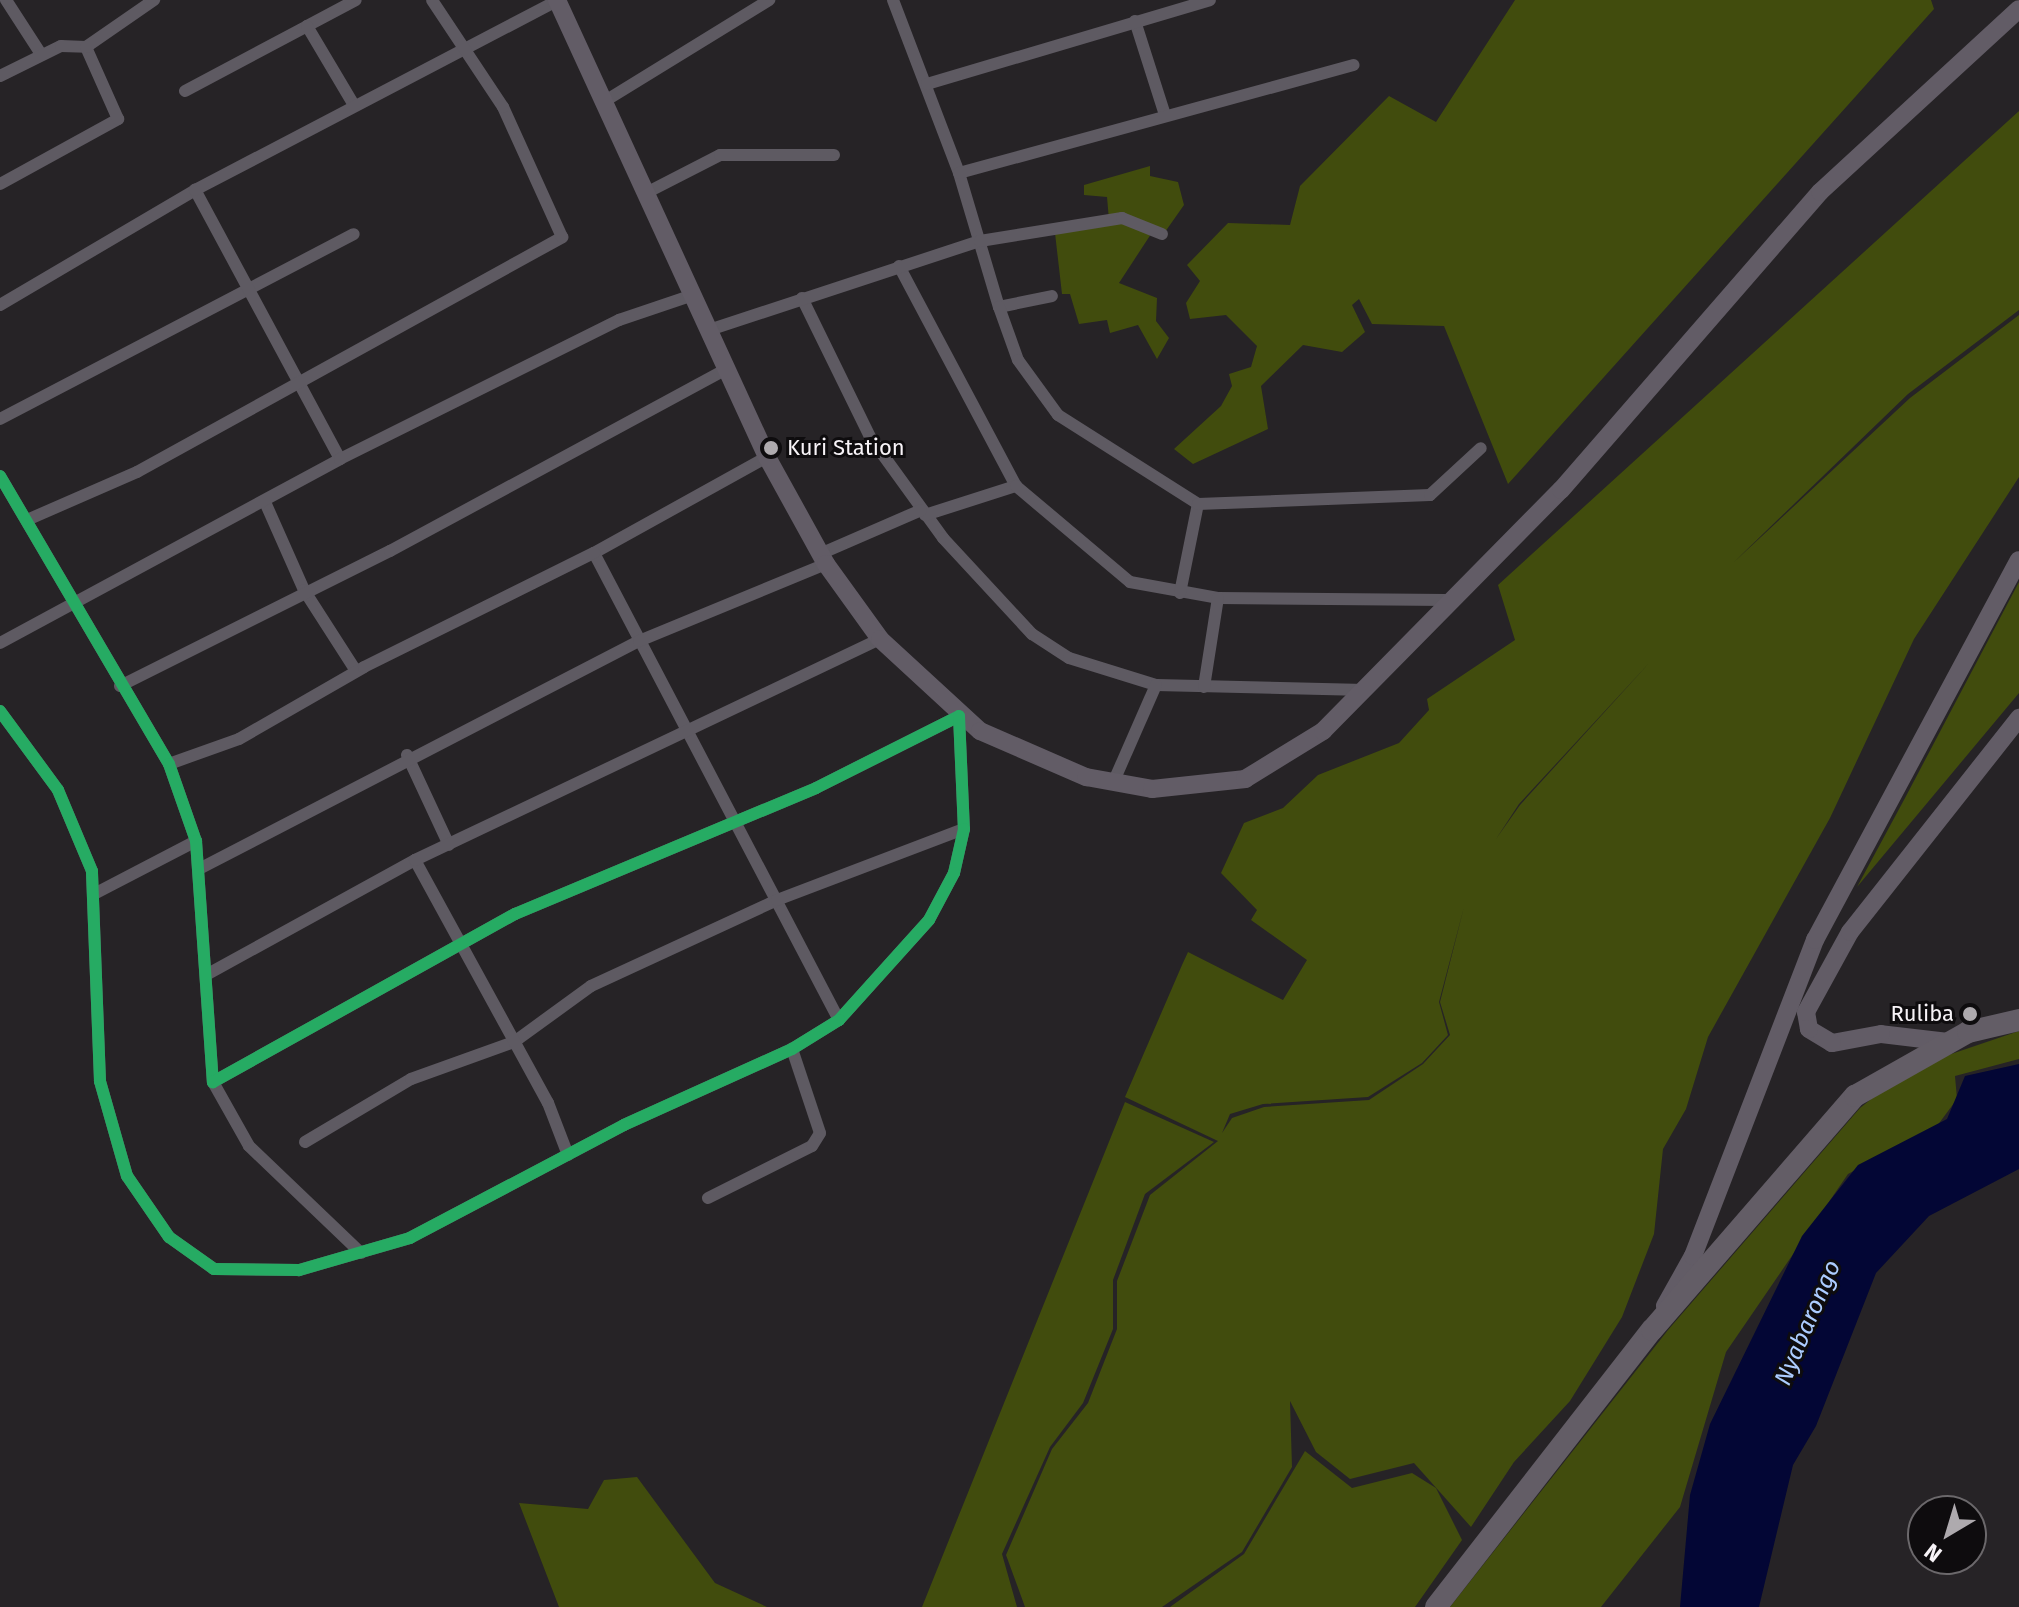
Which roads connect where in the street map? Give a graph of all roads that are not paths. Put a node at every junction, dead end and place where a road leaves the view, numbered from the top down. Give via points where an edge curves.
1 (6, 0) edge
2 (154, 0) edge
3 (356, 0) edge
4 (432, 0) edge
5 (769, 0) edge
6 (893, 0) edge
7 (557, 1) edge
8 (1206, 1) edge
9 (2019, 9) edge
10 (1135, 21) junction
11 (307, 26) junction
12 (86, 47) junction
13 (465, 47) junction
14 (41, 54) junction
15 (1354, 65) dead end
16 (0, 76) edge
17 (927, 84) junction
18 (185, 91) dead end
19 (605, 101) junction
20 (354, 105) junction
21 (1164, 112) junction
22 (834, 155) dead end
23 (959, 173) junction
24 (0, 184) edge
25 (195, 190) junction
26 (646, 193) junction
27 (354, 234) dead end
28 (1162, 234) dead end
29 (980, 241) junction
30 (899, 266) junction
31 (250, 293) junction
32 (690, 296) junction
33 (1052, 296) dead end
34 (802, 298) junction
35 (0, 305) edge
36 (999, 307) junction
37 (709, 330) junction
38 (726, 369) junction
39 (294, 383) junction
40 (0, 419) edge
41 (1481, 448) dead end
42 (767, 457) junction
43 (340, 459) junction
44 (0, 476) edge
45 (1016, 486) junction
46 (265, 502) junction
47 (1198, 504) junction
48 (923, 512) junction
49 (27, 520) junction
50 (594, 553) junction
51 (823, 559) junction
52 (2019, 560) edge
53 (304, 590) junction
54 (1180, 593) junction
55 (1218, 598) junction
56 (1447, 600) junction
57 (77, 603) junction
58 (880, 639) junction
59 (639, 641) junction
60 (0, 643) edge
61 (356, 671) junction
62 (1156, 685) junction
63 (120, 686) junction
64 (1204, 687) junction
65 (1365, 690) junction
66 (0, 711) edge
67 (959, 716) junction
68 (2019, 718) edge
69 (683, 728) junction
70 (407, 755) junction
71 (169, 764) junction
72 (1113, 783) junction
73 (734, 817) junction
74 (964, 829) junction
75 (196, 841) junction
76 (449, 845) junction
77 (415, 860) junction
78 (199, 869) junction
79 (96, 893) junction
80 (777, 900) junction
81 (456, 944) junction
82 (206, 975) junction
83 (839, 1020) junction
84 (2019, 1020) edge
85 (514, 1042) junction
86 (1948, 1042) junction
87 (792, 1049) junction
88 (213, 1082) junction
89 (305, 1142) dead end
90 (568, 1155) junction
91 (708, 1198) dead end
92 (361, 1253) junction
93 (1652, 1330) junction
94 (1436, 1607) edge

1 - 14 street
2 - 12 street
3 - 11 street
4 - 13 street
5 - 19 street
6 - 17 street
7 - 13 street
7 - 19 main road
8 - 10 street
9 - 56 main road via 1841,170 1561,490 1479,577
10 - 17 street
10 - 21 street
11 - 18 street
11 - 20 street
12 - 14 street via 74,42
12 - 24 street via 118,119
13 - 20 street
13 - 39 street via 503,107 562,237
14 - 16 street
15 - 21 street
17 - 23 street
19 - 26 main road
20 - 25 street
21 - 23 street
22 - 26 street via 720,155
23 - 29 street
25 - 31 street
25 - 35 street
26 - 32 main road
27 - 31 street
28 - 29 street via 1122,218
29 - 30 street
29 - 36 street
30 - 34 street
30 - 45 street
31 - 39 street
31 - 40 street
32 - 37 main road
32 - 43 street via 619,320
33 - 36 street
34 - 37 street
34 - 48 street via 870,437
36 - 47 street via 1018,360 1058,415
37 - 38 main road
38 - 42 main road
38 - 53 street
39 - 43 street
39 - 49 street via 137,472
41 - 47 street via 1430,495
42 - 50 street
42 - 51 main road
43 - 46 street
44 - 49 street
45 - 48 street
45 - 54 street via 1110,571
46 - 53 street
46 - 57 street
47 - 54 street
48 - 51 street
48 - 62 street via 1032,634 1069,658
49 - 57 street
50 - 59 street
50 - 61 street
51 - 58 main road
51 - 59 street
52 - 93 main road via 1815,940 1693,1256
53 - 61 street
53 - 63 street
54 - 55 street
55 - 56 street
55 - 64 street
56 - 65 main road
57 - 60 street
57 - 63 street
58 - 67 main road
58 - 69 street
59 - 69 street
59 - 70 street
61 - 71 street via 239,739
62 - 64 street
62 - 72 street
63 - 71 street
64 - 65 street
65 - 72 main road via 1297,753 1245,779 1200,788
66 - 79 street via 58,790 86,849
67 - 72 main road via 1017,751
67 - 73 street via 816,788
67 - 74 street
68 - 86 main road via 1850,932 1806,1012 1809,1029 1832,1043 1881,1034
69 - 73 street
69 - 76 street
70 - 76 street
70 - 78 street
71 - 75 street
73 - 80 street
73 - 81 street
74 - 80 street
74 - 83 street via 954,873 929,920
75 - 78 street
75 - 79 street
76 - 77 street
77 - 81 street
77 - 82 street
78 - 82 street
79 - 92 street via 100,1081 127,1176 169,1237 214,1269 299,1270
80 - 83 street
80 - 85 street via 591,986
81 - 85 street
81 - 88 street
82 - 88 street
83 - 87 street
84 - 86 highway
85 - 89 street via 411,1079
85 - 90 street
86 - 93 highway via 1855,1096
87 - 90 street
87 - 91 street via 820,1133 812,1146
88 - 92 street via 249,1146
90 - 92 street via 482,1205
93 - 94 highway

